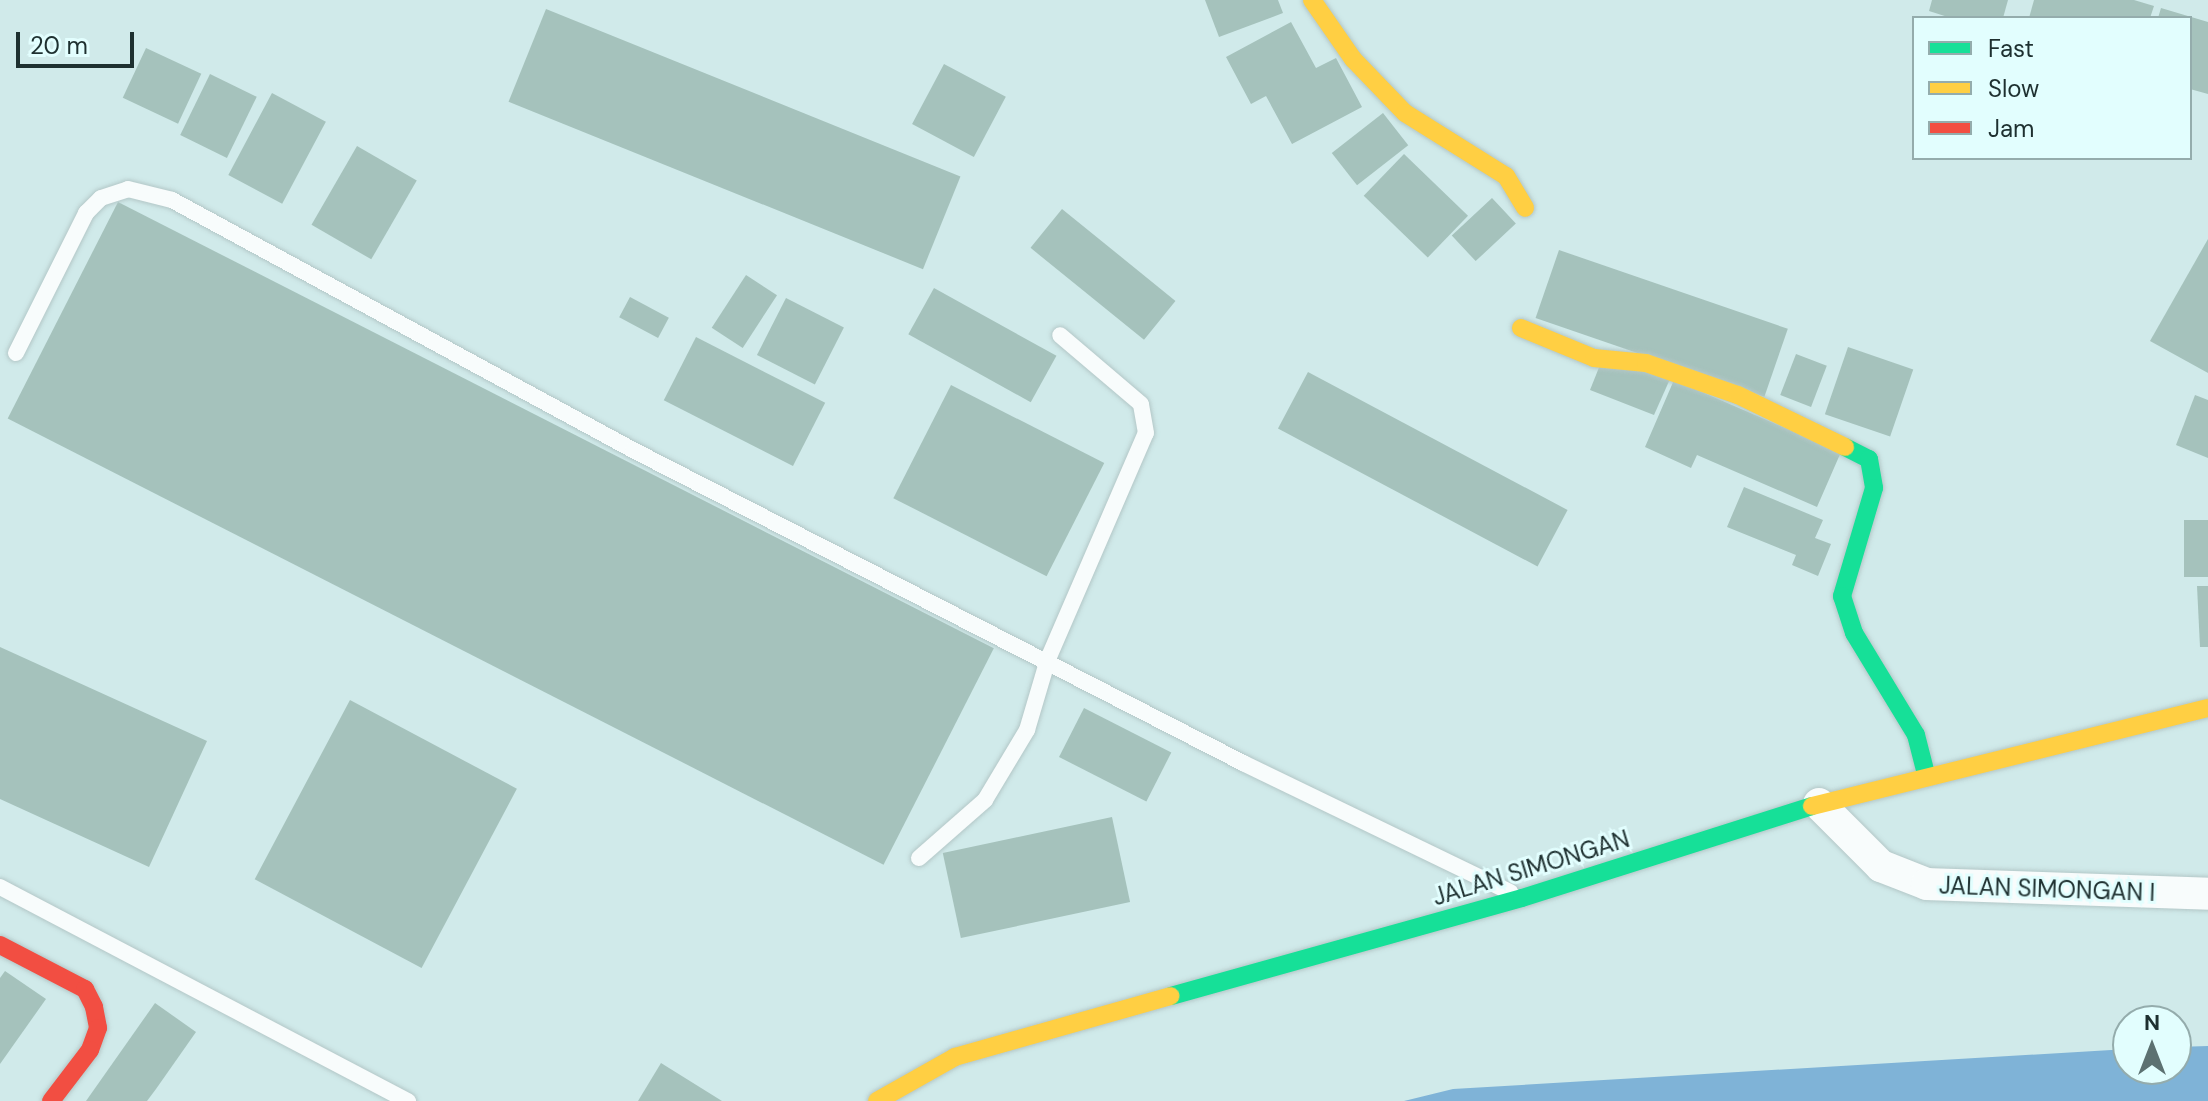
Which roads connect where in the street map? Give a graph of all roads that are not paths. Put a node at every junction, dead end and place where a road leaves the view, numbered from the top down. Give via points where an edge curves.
1 (1312, 0) edge
2 (1525, 208) dead end
3 (1521, 328) dead end
4 (1060, 335) dead end
5 (16, 353) dead end
6 (1048, 659) junction
7 (2208, 708) edge
8 (1926, 774) junction
9 (1819, 804) junction
10 (919, 858) dead end
11 (0, 887) edge
12 (2208, 894) edge
13 (1522, 898) junction
14 (0, 945) edge
15 (51, 1101) edge
16 (408, 1101) edge
17 (877, 1101) edge

1 - 2 main road via 1353,59 1405,113 1506,176
3 - 8 main road via 1594,358 1646,363 1738,395 1869,459 1874,488 1842,596 1854,633 1916,735
4 - 6 lane via 1141,404 1148,423
5 - 6 lane via 86,213 101,198 128,189 172,200 633,450
6 - 10 lane via 1027,730 985,800
6 - 13 lane via 1243,763
7 - 8 main road, JALAN SIMONGAN
8 - 9 main road, JALAN SIMONGAN
9 - 12 street, JALAN SIMONGAN I via 1881,866 1927,884
9 - 13 main road, JALAN SIMONGAN
11 - 16 lane
13 - 17 main road, JALAN SIMONGAN via 955,1057
14 - 15 main road via 85,989 94,1007 98,1028 90,1050

